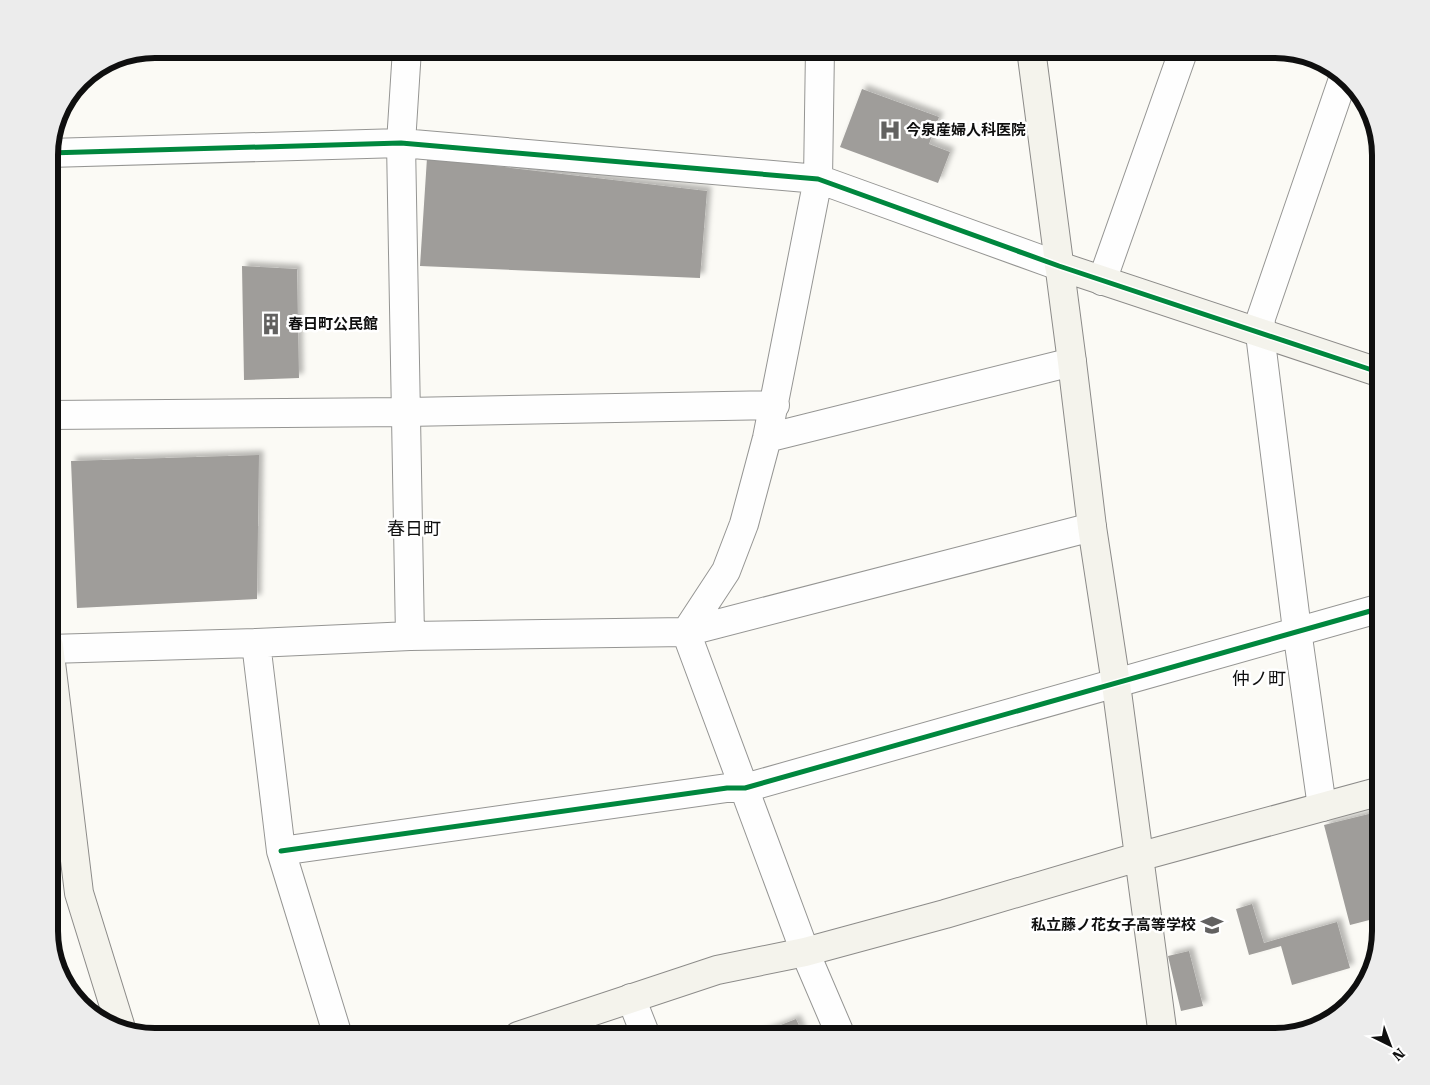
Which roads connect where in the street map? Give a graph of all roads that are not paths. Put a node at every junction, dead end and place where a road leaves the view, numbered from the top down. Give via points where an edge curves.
1 (406, 58) edge
2 (820, 58) edge
3 (1032, 58) edge
4 (1181, 58) edge
5 (1341, 84) edge
6 (401, 143) junction
7 (58, 153) edge
8 (818, 179) junction
9 (1059, 266) junction
10 (1102, 280) junction
11 (1260, 334) junction
12 (1072, 362) junction
13 (1372, 370) edge
14 (775, 405) junction
15 (406, 412) junction
16 (58, 415) edge
17 (767, 438) junction
18 (1092, 527) junction
19 (1372, 610) edge
20 (1297, 630) junction
21 (686, 632) junction
22 (410, 636) junction
23 (256, 643) junction
24 (58, 647) edge
25 (1116, 684) junction
26 (58, 721) edge
27 (745, 788) junction
28 (1372, 794) edge
29 (1322, 808) junction
30 (281, 851) junction
31 (1138, 857) junction
32 (805, 952) junction
33 (631, 998) junction
34 (119, 1021) edge
35 (336, 1028) edge
36 (542, 1028) edge
37 (643, 1028) edge
38 (838, 1028) edge
39 (1162, 1028) edge

1 - 6 street
2 - 8 street
3 - 9 street
4 - 10 street
5 - 11 street via 1261,318
6 - 7 street
6 - 8 street
6 - 15 street
8 - 9 street
8 - 14 street
9 - 10 street
9 - 12 street
10 - 11 street
11 - 13 street
11 - 20 street
12 - 17 street
12 - 18 street
14 - 15 street
14 - 17 street
15 - 16 street
15 - 22 street
17 - 21 street via 744,524 726,571
18 - 21 street
18 - 25 street
19 - 20 street
20 - 25 street
20 - 29 street
21 - 22 street
21 - 27 street
22 - 23 street
23 - 24 street
23 - 30 street
25 - 27 street
25 - 31 street
26 - 34 street via 79,893
27 - 30 street
27 - 32 street
28 - 29 street
29 - 31 street
30 - 35 street
31 - 32 street
31 - 39 street
32 - 33 street via 717,970
32 - 38 street
33 - 36 street
33 - 37 street

